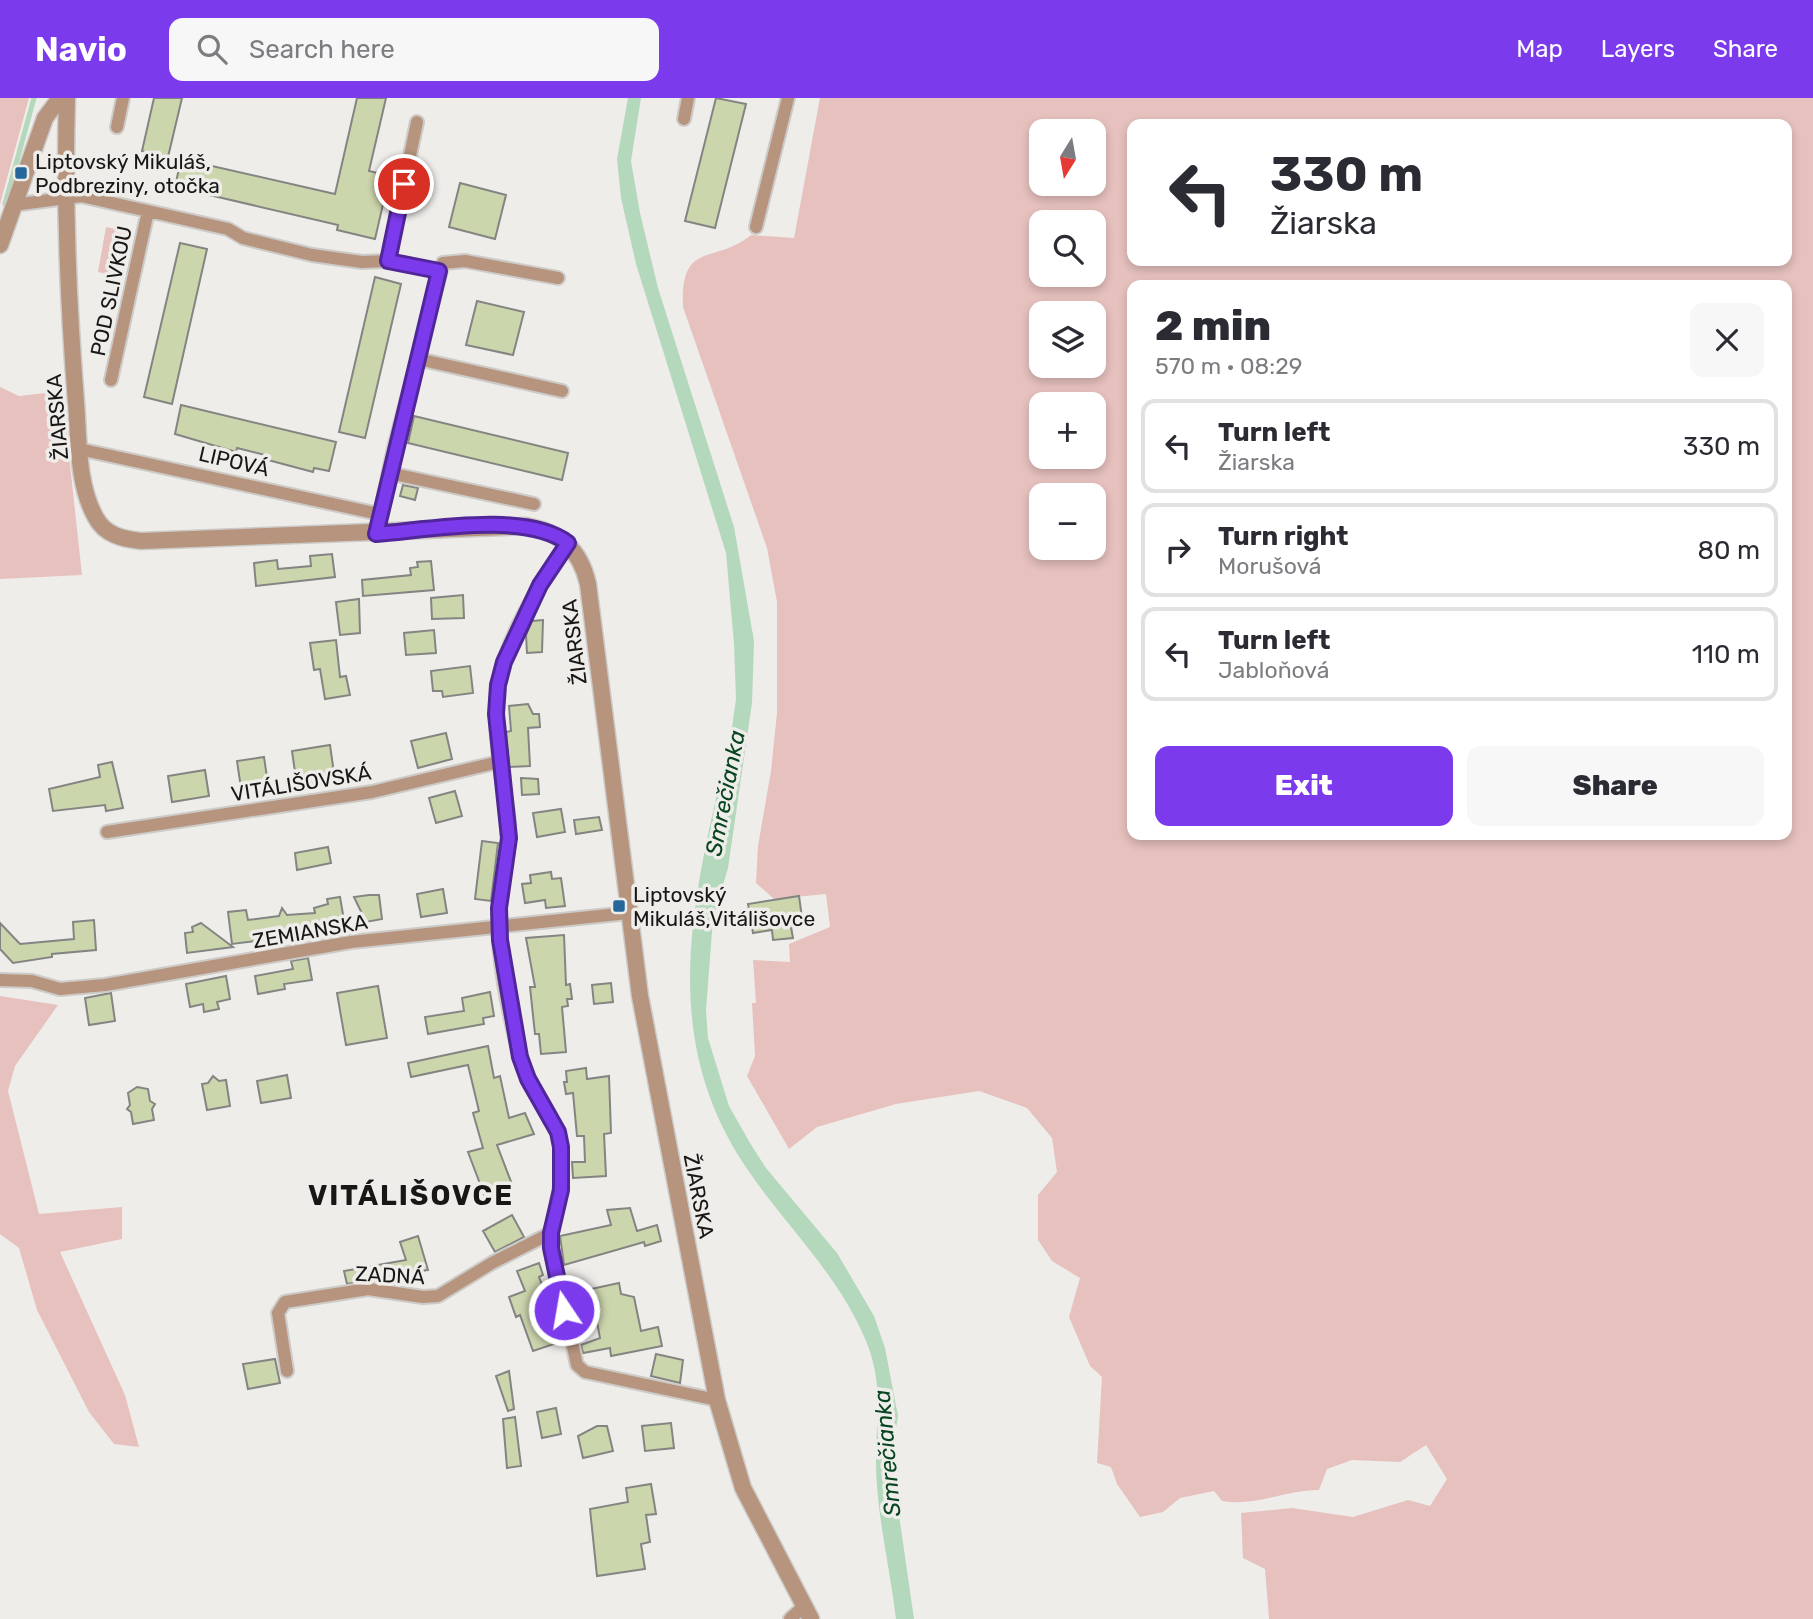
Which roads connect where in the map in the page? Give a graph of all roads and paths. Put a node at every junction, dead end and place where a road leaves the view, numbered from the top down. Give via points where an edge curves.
1 (60, 98) edge
2 (67, 98) edge
3 (123, 98) edge
4 (688, 98) edge
5 (788, 98) edge
6 (684, 119) dead end
7 (417, 122) dead end
8 (117, 127) dead end
9 (64, 196) junction
10 (13, 205) junction
11 (148, 211) junction
12 (756, 227) dead end
13 (0, 245) edge
14 (388, 261) junction
15 (439, 271) junction
16 (558, 278) dead end
17 (418, 359) junction
18 (111, 380) dead end
19 (562, 391) dead end
20 (79, 449) junction
21 (389, 473) junction
22 (534, 504) dead end
23 (379, 514) junction
24 (376, 534) junction
25 (568, 543) junction
26 (499, 762) junction
27 (107, 832) dead end
28 (628, 913) junction
29 (500, 924) junction
30 (0, 980) edge
31 (551, 1233) junction
32 (287, 1371) dead end
33 (717, 1400) junction
34 (808, 1613) edge
35 (790, 1619) edge

1 - 10 street via 45,118
2 - 9 street, ŽIARSKA
3 - 8 street
4 - 6 street
5 - 12 street
7 - 14 street
9 - 10 street
9 - 11 street
9 - 20 street, ŽIARSKA
10 - 13 street
11 - 14 street via 312,255
11 - 18 street, POD SLIVKOU
14 - 15 street
15 - 16 street via 443,263 452,260
15 - 17 street
17 - 19 street
17 - 21 street
20 - 23 street, LIPOVÁ
20 - 24 street, ŽIARSKA via 88,501 96,519 107,531 125,539
21 - 22 street
21 - 23 street
23 - 24 street
24 - 25 street, ŽIARSKA via 526,526 555,533
25 - 26 street via 540,585 504,662 496,714
25 - 28 street, ŽIARSKA via 581,560 588,584
26 - 27 street, VITÁLIŠOVSKÁ via 372,792
26 - 29 street via 509,838
28 - 29 street, ZEMIANSKA
28 - 33 street, ŽIARSKA via 651,1062
29 - 30 street, ZEMIANSKA via 351,942 104,985 60,989 32,981
29 - 31 street via 520,1057 561,1147 561,1190
31 - 32 street, ZADNÁ via 438,1296 369,1289 285,1302 278,1312
31 - 33 street via 578,1365 585,1372
33 - 34 street, ŽIARSKA via 743,1488
34 - 35 street

